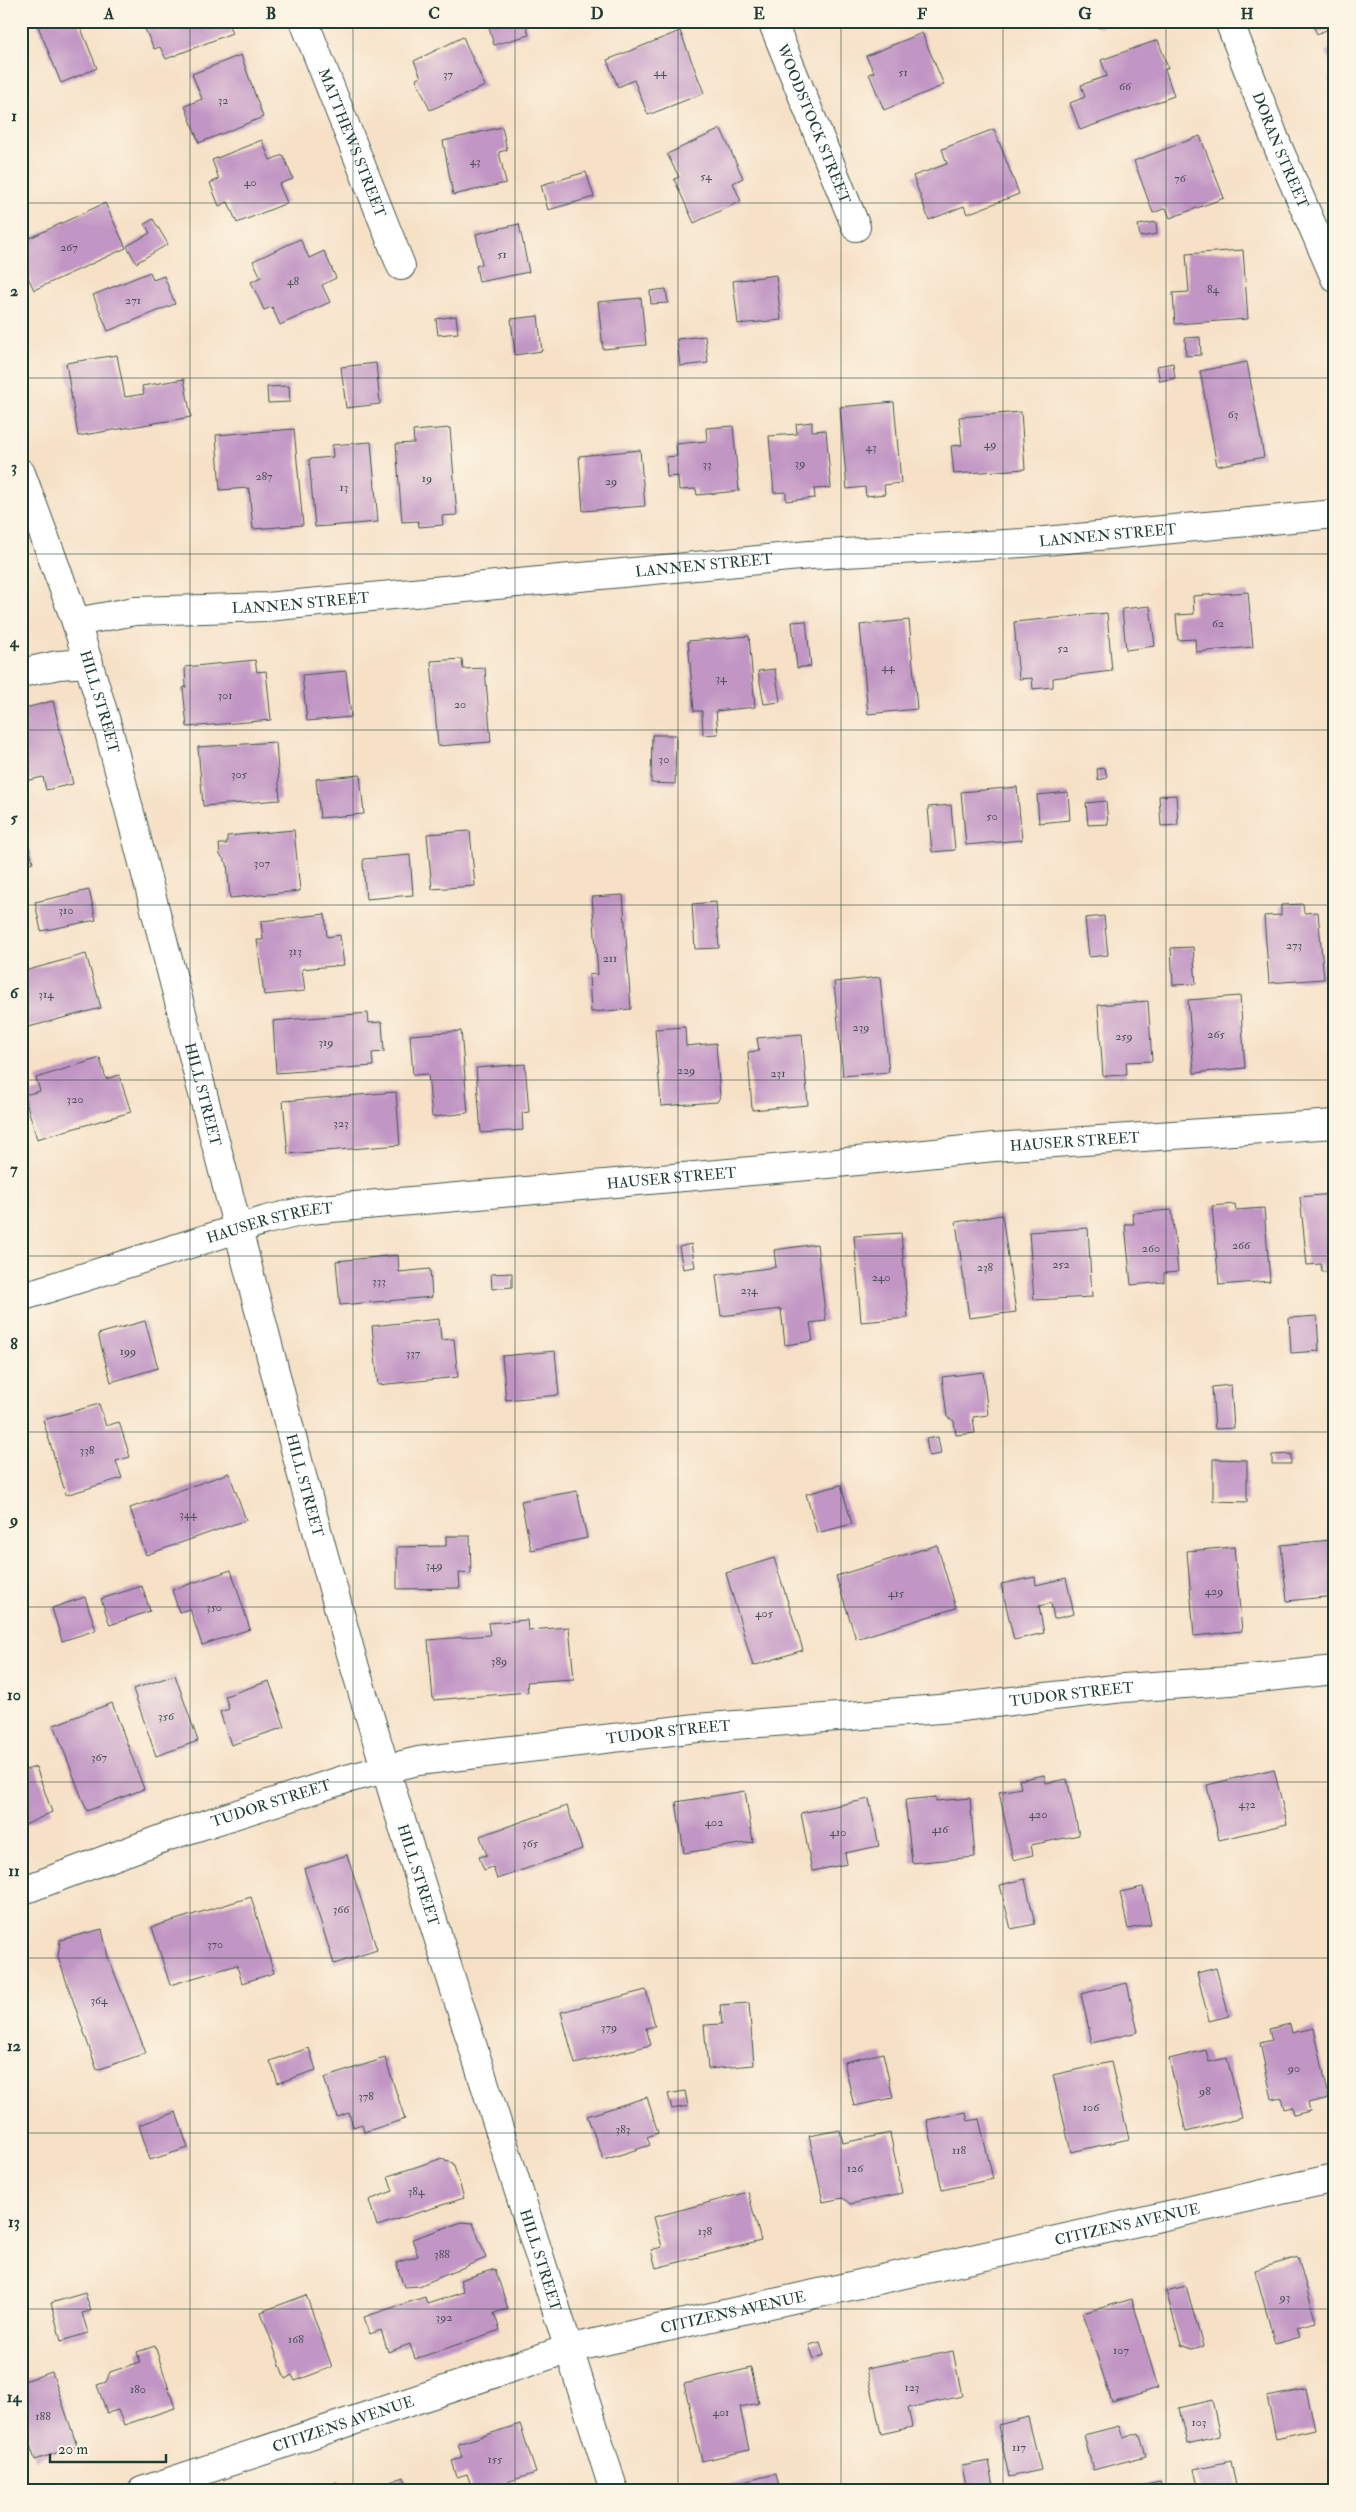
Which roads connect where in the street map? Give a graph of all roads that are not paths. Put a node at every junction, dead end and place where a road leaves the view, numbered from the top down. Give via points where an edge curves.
1 (304, 21) edge
2 (772, 21) edge
3 (1229, 21) edge
4 (856, 226) dead end
5 (401, 266) dead end
6 (1335, 278) edge
7 (21, 474) edge
8 (1335, 514) edge
9 (76, 622) junction
10 (89, 663) junction
11 (21, 673) edge
12 (1335, 1124) edge
13 (239, 1229) junction
14 (21, 1297) edge
15 (1335, 1670) edge
16 (385, 1768) junction
17 (21, 1891) edge
18 (1335, 2178) edge
19 (568, 2349) junction
20 (142, 2491) edge
21 (614, 2491) edge

1 - 5 street, MATTHEWS STREET
2 - 4 street, WOODSTOCK STREET
3 - 6 street, DORAN STREET via 1278,147
7 - 9 street, HILL STREET
8 - 9 street, LANNEN STREET via 1023,543 810,555 267,607 135,611
9 - 10 street, HILL STREET
10 - 11 street via 58,665
10 - 13 street, HILL STREET
12 - 13 street, HAUSER STREET via 994,1147 328,1208 288,1214
13 - 14 street, HAUSER STREET
13 - 16 street, HILL STREET via 306,1491
15 - 16 street, TUDOR STREET via 1124,1688 952,1708 697,1728 457,1755
16 - 17 street, TUDOR STREET via 169,1836
16 - 19 street, HILL STREET
18 - 19 street, CITIZENS AVENUE
19 - 20 street, CITIZENS AVENUE
19 - 21 street, HILL STREET

